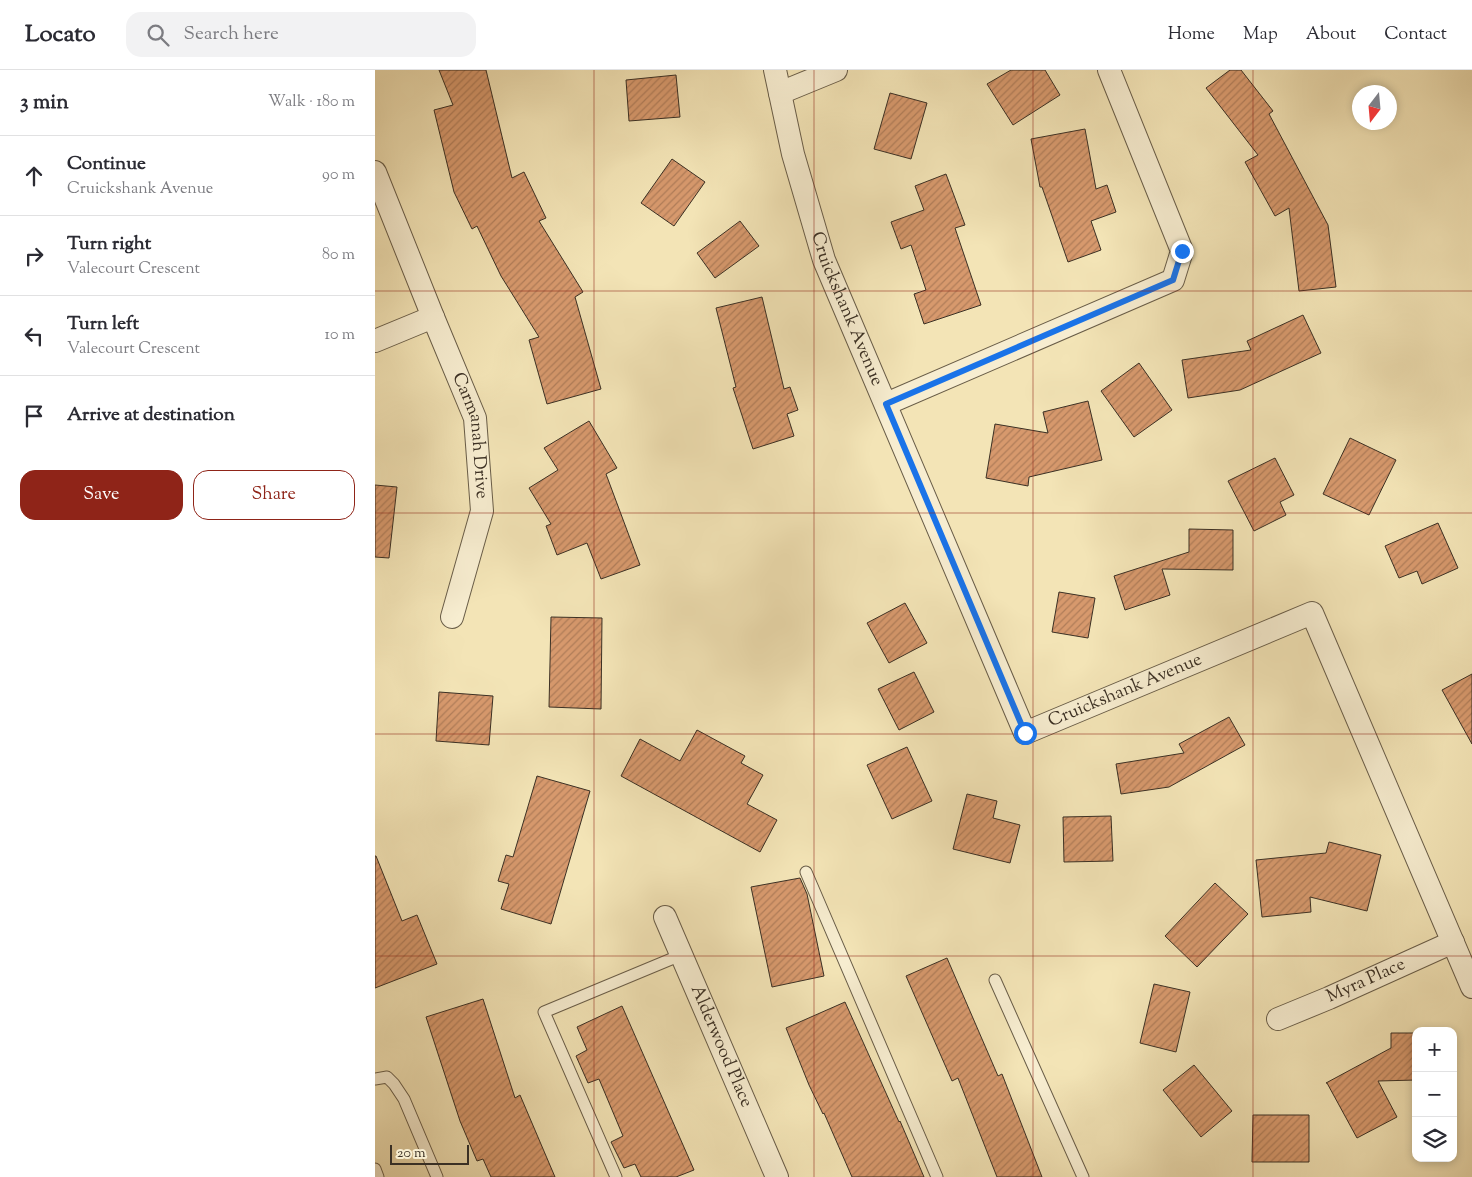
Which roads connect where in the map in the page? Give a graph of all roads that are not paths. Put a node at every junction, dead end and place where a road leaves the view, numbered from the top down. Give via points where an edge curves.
1 (775, 70) edge
2 (835, 70) edge
3 (1109, 70) edge
4 (780, 92) junction
5 (375, 172) edge
6 (433, 317) junction
7 (375, 341) edge
8 (886, 404) junction
9 (451, 617) dead end
10 (806, 872) dead end
11 (665, 918) dead end
12 (1453, 942) junction
13 (681, 955) junction
14 (995, 980) dead end
15 (1472, 987) edge
16 (1278, 1019) dead end
17 (375, 1079) edge
18 (375, 1169) edge
19 (378, 1177) edge
20 (437, 1177) edge
21 (616, 1177) edge
22 (777, 1177) edge
23 (937, 1177) edge
24 (1083, 1177) edge

1 - 4 street, Cruickshank Avenue
2 - 4 street
3 - 8 street via 1182,251 1173,280
4 - 8 street, Cruickshank Avenue via 793,154 824,260
5 - 6 street, Carmanah Drive
6 - 7 street
6 - 9 street, Carmanah Drive via 475,418 482,511
8 - 12 street, Cruickshank Avenue via 1025,733 1312,613
10 - 23 lane
11 - 13 street, Alderwood Place
12 - 15 street, Cruickshank Avenue
12 - 16 street, Myra Place
13 - 21 lane via 544,1012
13 - 22 street, Alderwood Place
14 - 24 lane
17 - 20 lane via 387,1077 405,1099
18 - 19 lane

